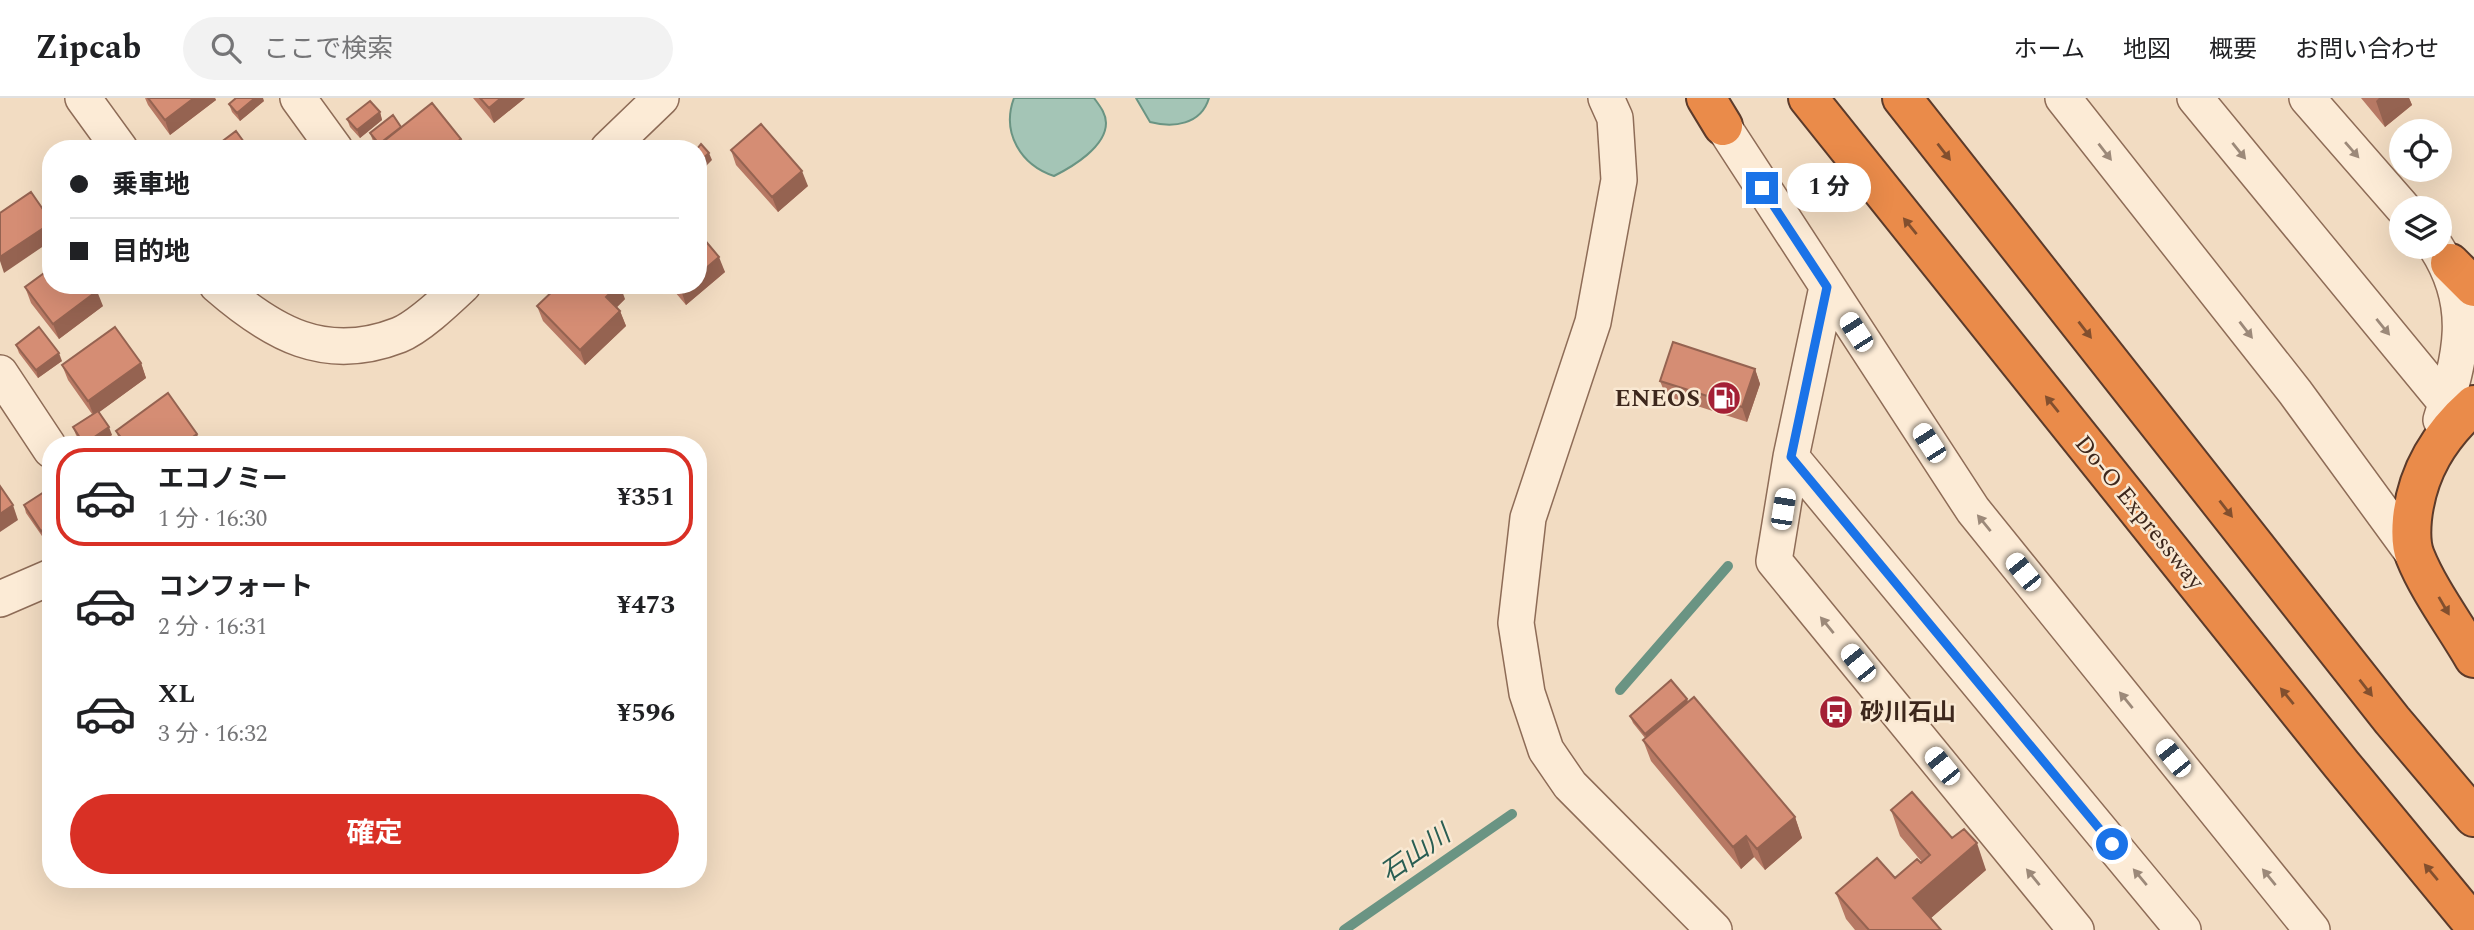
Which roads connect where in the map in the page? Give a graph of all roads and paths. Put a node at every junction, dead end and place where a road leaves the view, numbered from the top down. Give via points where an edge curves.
1 (83, 98) edge
2 (298, 98) edge
3 (1606, 98) edge
4 (1808, 98) edge
5 (1902, 98) edge
6 (2063, 98) edge
7 (2195, 98) edge
8 (2307, 98) edge
9 (644, 104) edge
10 (1714, 112) edge
11 (113, 140) edge
12 (328, 140) edge
13 (615, 140) edge
14 (2393, 196) edge
15 (2453, 266) edge
16 (1827, 287) junction
17 (227, 294) edge
18 (443, 294) edge
19 (0, 373) edge
20 (2460, 404) edge
21 (42, 436) edge
22 (1791, 457) junction
23 (2414, 555) junction
24 (42, 581) edge
25 (0, 599) edge
26 (2474, 658) edge
27 (2474, 817) edge
28 (2474, 925) edge
29 (1714, 930) edge
30 (2076, 930) edge
31 (2183, 930) edge
32 (2312, 930) edge

1 - 11 street
2 - 12 street
3 - 29 street via 1615,118 1619,180 1593,322 1528,518 1516,623 1527,694 1546,750 1570,785
28 -> 4 highway, Do-O Expressway
5 -> 27 highway via 2392,720
6 -> 23 street via 2295,393
7 -> 20 street
8 -> 14 street
9 - 13 street
10 - 16 street
15 - 20 street via 2468,305
16 - 22 street
32 -> 16 street via 1973,510
17 - 18 street via 255,318 301,340 341,347 400,335
19 - 21 street
20 - 23 highway via 2428,461 2414,499
30 -> 22 street via 1774,561
31 -> 22 street
23 -> 26 highway
24 - 25 street

